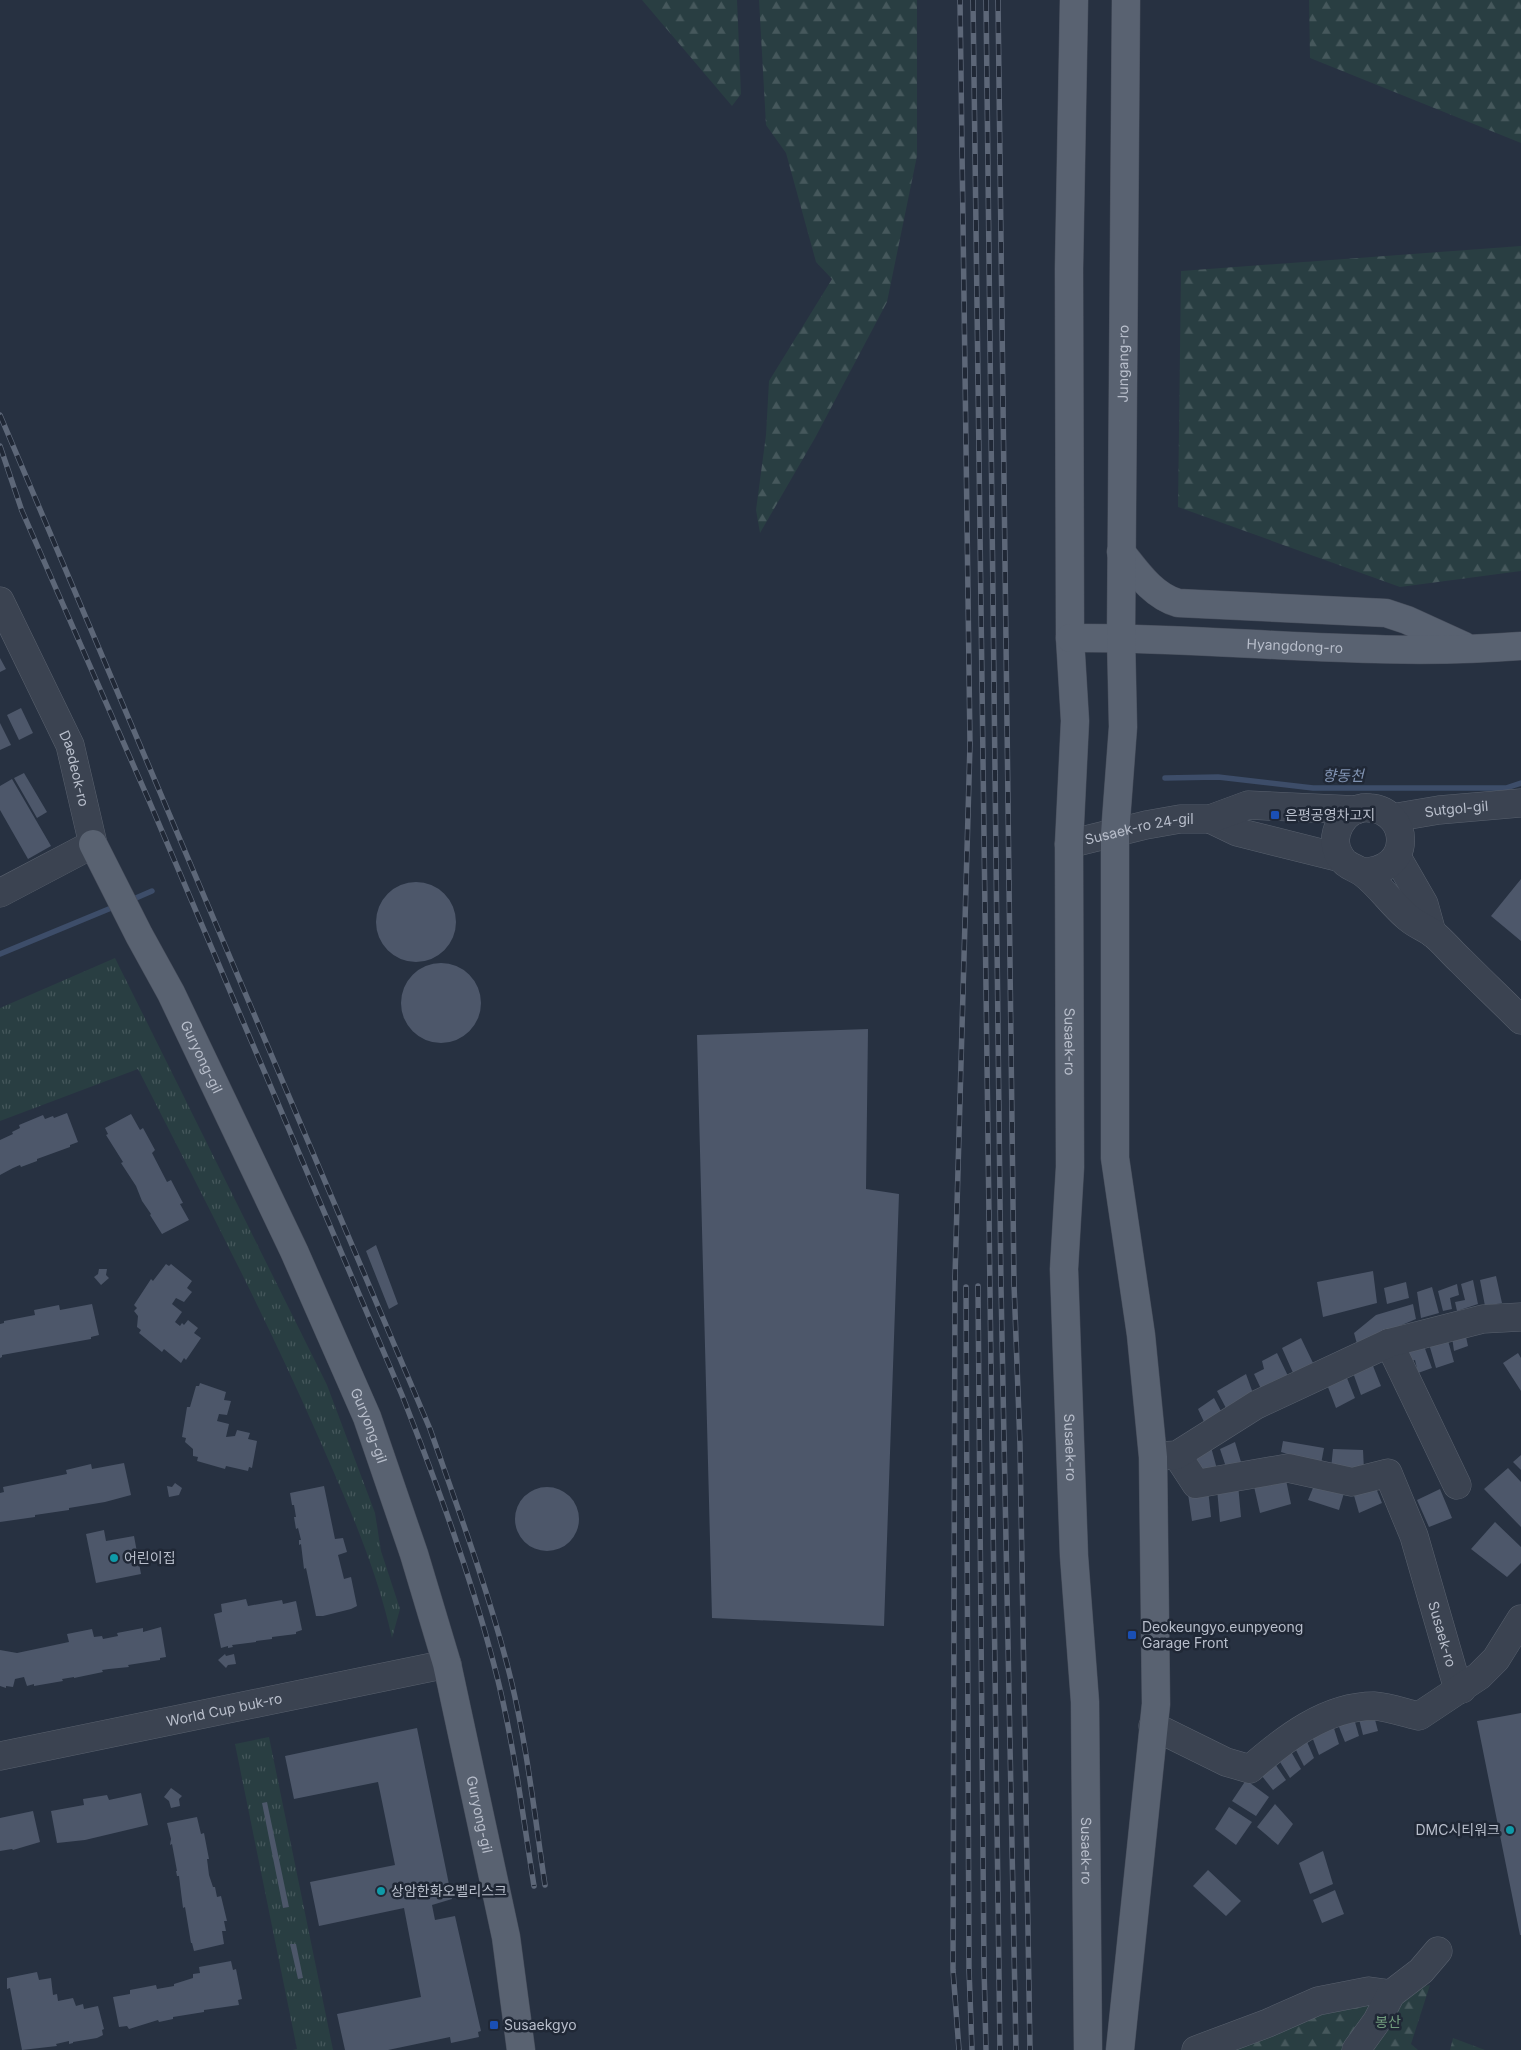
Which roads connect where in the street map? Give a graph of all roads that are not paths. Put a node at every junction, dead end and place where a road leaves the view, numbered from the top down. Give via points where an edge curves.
1 (1074, 0) edge
2 (1126, 0) edge
3 (1121, 552) junction
4 (0, 600) edge
5 (1121, 637) junction
6 (1070, 638) junction
7 (1521, 646) edge
8 (1472, 650) junction
9 (1521, 803) edge
10 (1356, 810) junction
11 (1392, 818) junction
12 (1210, 819) junction
13 (1115, 834) junction
14 (1069, 844) junction
15 (96, 851) junction
16 (1397, 857) junction
17 (1351, 865) junction
18 (0, 893) edge
19 (1432, 933) junction
20 (1521, 1020) edge
21 (1521, 1317) edge
22 (1389, 1343) junction
23 (1165, 1456) junction
24 (1457, 1485) dead end
25 (1521, 1619) edge
26 (447, 1664) junction
27 (1462, 1689) junction
28 (1153, 1726) junction
29 (0, 1756) edge
30 (1438, 1951) dead end
31 (1391, 1994) junction
32 (521, 2050) edge
33 (1088, 2050) edge
34 (1120, 2050) edge
35 (1196, 2050) edge
36 (1356, 2050) edge

1 - 6 main road via 1069,269
2 - 3 main road, Jungang-ro
3 - 5 main road, Jungang-ro
3 - 8 main road via 1142,578 1169,600 1178,603 1386,613
4 - 15 street, Daedeok-ro via 70,745
5 - 6 main road, Hyangdong-ro
5 - 8 main road, Hyangdong-ro
5 - 13 main road, Jungang-ro via 1123,727
6 - 14 main road via 1076,721
7 - 8 main road, Hyangdong-ro
9 - 11 street, Sutgol-gil via 1439,810
10 - 11 street, Susaek-ro 24-gil via 1381,810
10 - 12 street, Susaek-ro 24-gil via 1248,805
10 - 17 street via 1339,825 1336,836 1336,847
11 - 16 street via 1401,838
12 - 13 street, Susaek-ro 24-gil via 1180,819
12 - 17 street, Susaek-ro 24-gil via 1237,832
13 - 14 street, Susaek-ro 24-gil
13 - 23 main road, Susaek-ro via 1115,1158 1140,1335
14 - 33 main road, Susaek-ro via 1070,1167 1064,1269 1074,1556 1085,1702
15 - 18 street
15 - 26 main road, Guryong-gil via 171,994 294,1251 363,1408 414,1554
16 - 17 street, Susaek-ro 24-gil via 1388,867 1376,872
16 - 19 street via 1424,904
17 - 19 street via 1406,917
19 - 20 street
21 - 22 street via 1483,1319
22 - 23 street via 1256,1405
22 - 24 street
23 - 27 street, Susaek-ro via 1196,1484 1288,1468 1352,1482 1388,1473 1414,1536 1456,1682
23 - 28 main road, Susaek-ro
25 - 27 street via 1496,1659
26 - 29 street, World Cup buk-ro
26 - 32 main road, Guryong-gil via 506,1937
27 - 28 street via 1419,1716 1375,1706 1348,1709 1289,1736 1250,1769 1226,1762
28 - 34 main road, Susaek-ro
30 - 31 street via 1421,1971
31 - 35 street via 1369,1991 1318,2001
31 - 36 street

